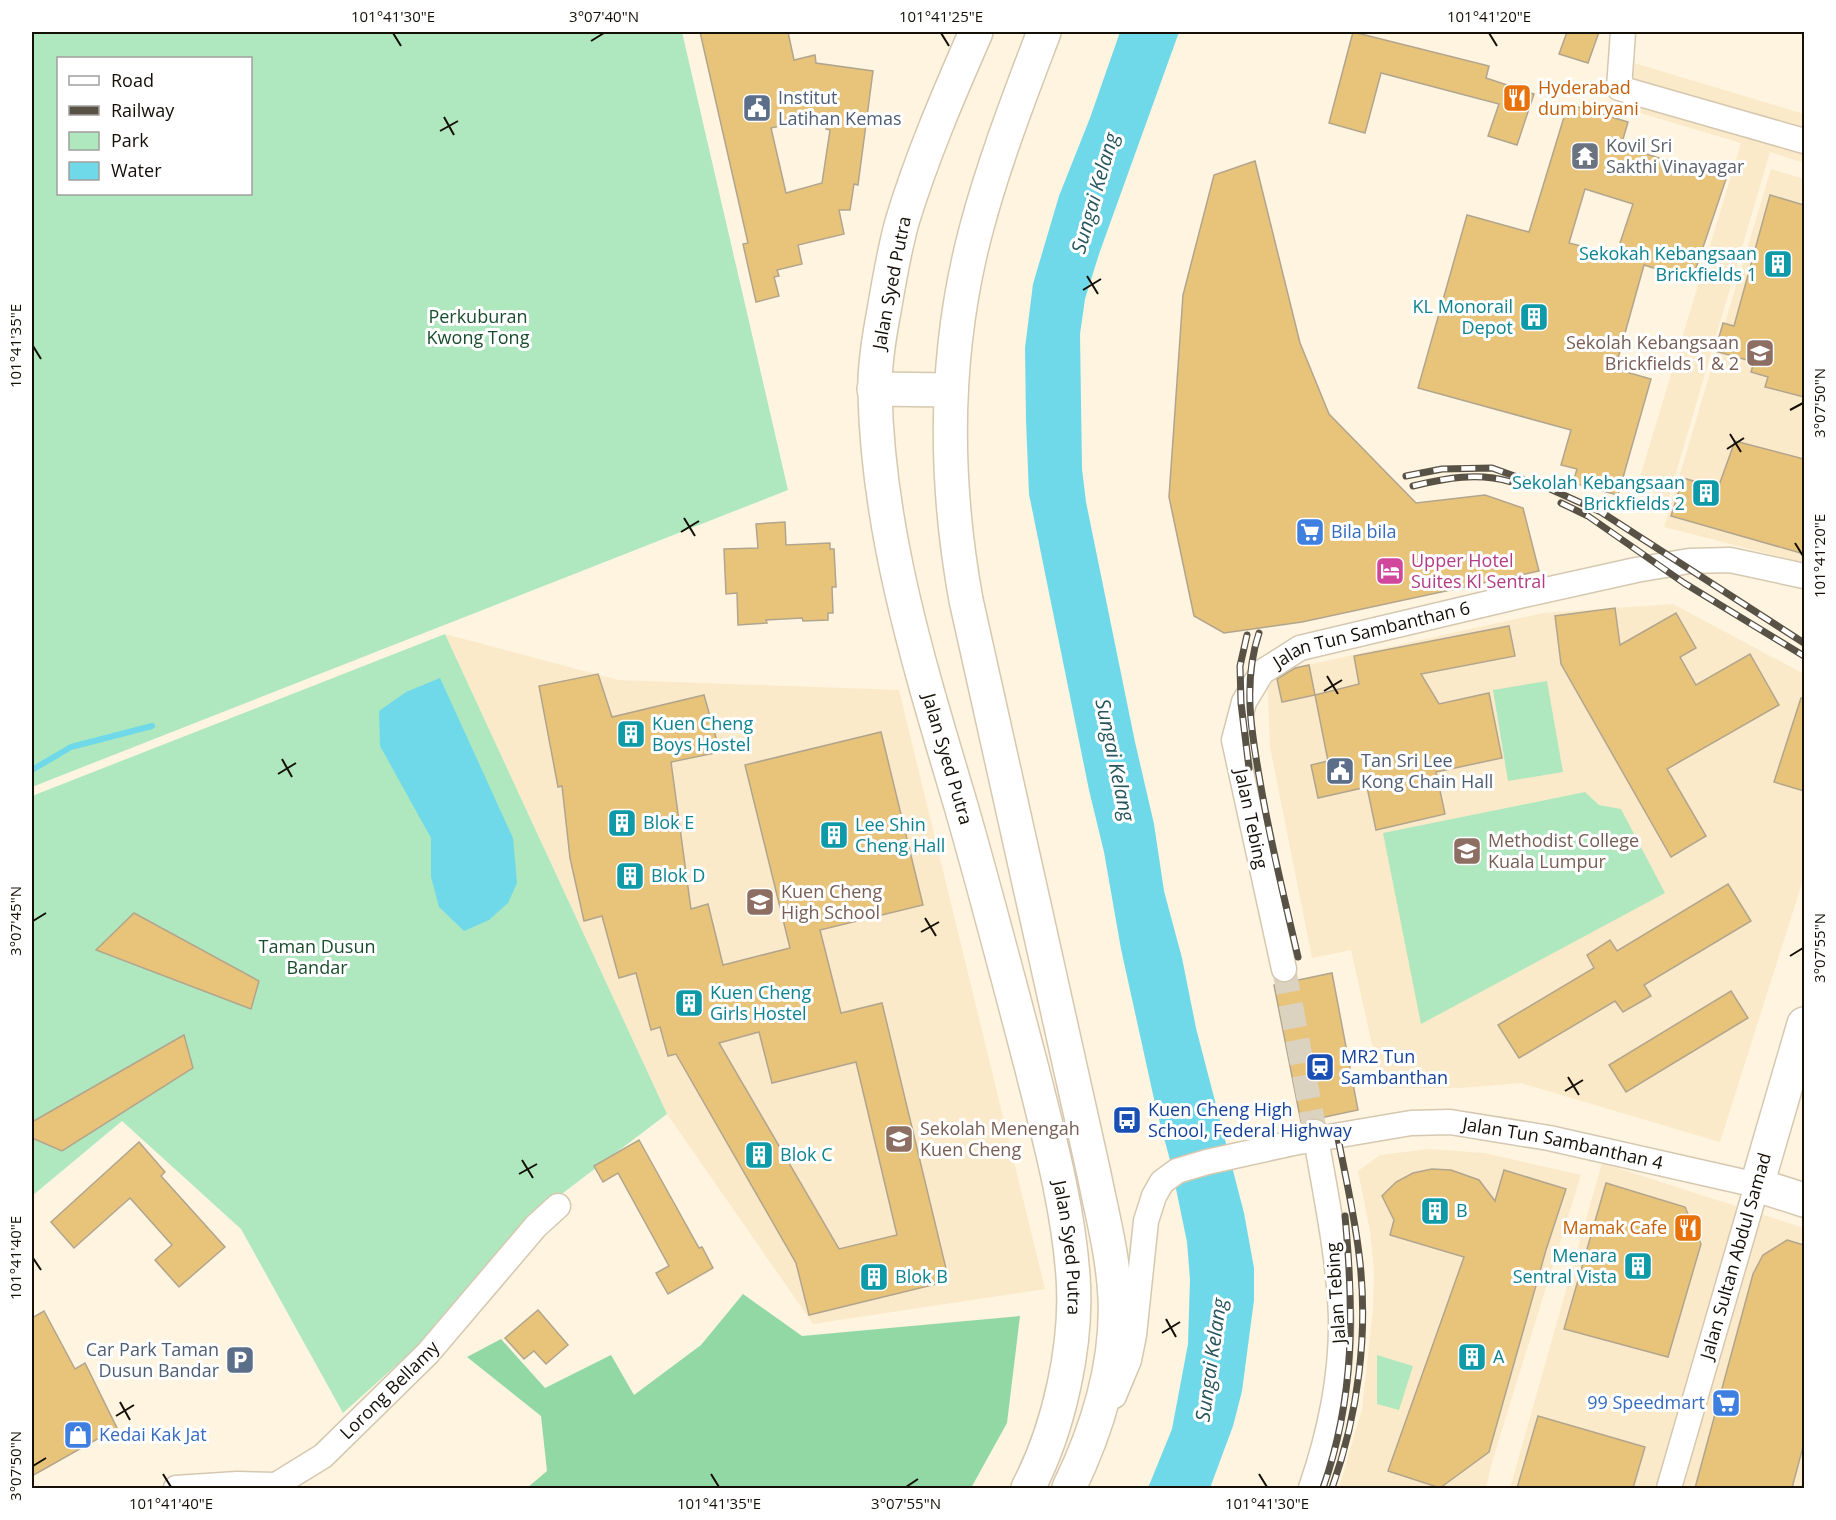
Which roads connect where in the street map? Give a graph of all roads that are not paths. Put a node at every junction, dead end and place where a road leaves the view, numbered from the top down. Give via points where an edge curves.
1 (976, 32) edge
2 (1044, 32) edge
3 (1623, 32) edge
4 (1804, 141) edge
5 (874, 389) junction
6 (951, 390) junction
7 (1804, 576) edge
8 (1234, 740) joint
9 (1284, 969) tunnel mouth
10 (1804, 1024) edge
11 (1308, 1138) junction
12 (1757, 1185) junction
13 (1804, 1200) edge
14 (558, 1206) dead end
15 (1096, 1423) junction
16 (176, 1488) edge
17 (1028, 1488) edge
18 (1069, 1488) edge
19 (1311, 1488) edge
20 (1669, 1488) edge

1 - 5 main road, Jalan Syed Putra via 924,156 901,225 881,327
2 - 6 main road, Jalan Syed Putra via 975,236 959,317
3 - 4 street via 1620,88
5 - 6 main road
5 - 17 main road, Jalan Syed Putra via 890,536 917,655 1034,1077 1061,1191 1069,1246 1073,1278 1066,1373 1057,1414
6 - 15 main road, Jalan Syed Putra via 950,459 963,589 1112,1268 1115,1321
7 - 8 street, Jalan Tun Sambanthan 6 via 1730,560 1689,561 1300,648 1262,672 1244,702
8 - 9 street, Jalan Tebing
10 - 12 main road, Jalan Sultan Abdul Samad
11 - 12 street, Jalan Tun Sambanthan 4 via 1411,1123 1450,1122 1549,1138
11 - 15 street, Jalan Tun Sambanthan 4 via 1177,1171 1162,1182 1146,1221 1129,1360 1117,1393
11 - 19 street, Jalan Tebing via 1329,1205 1341,1338 1331,1421
12 - 13 main road, Jalan Tun Sambanthan 4
12 - 20 street, Jalan Sultan Abdul Samad
14 - 16 street, Lorong Bellamy via 536,1226 428,1353 323,1456 276,1485
15 - 18 main road, Jalan Syed Putra

